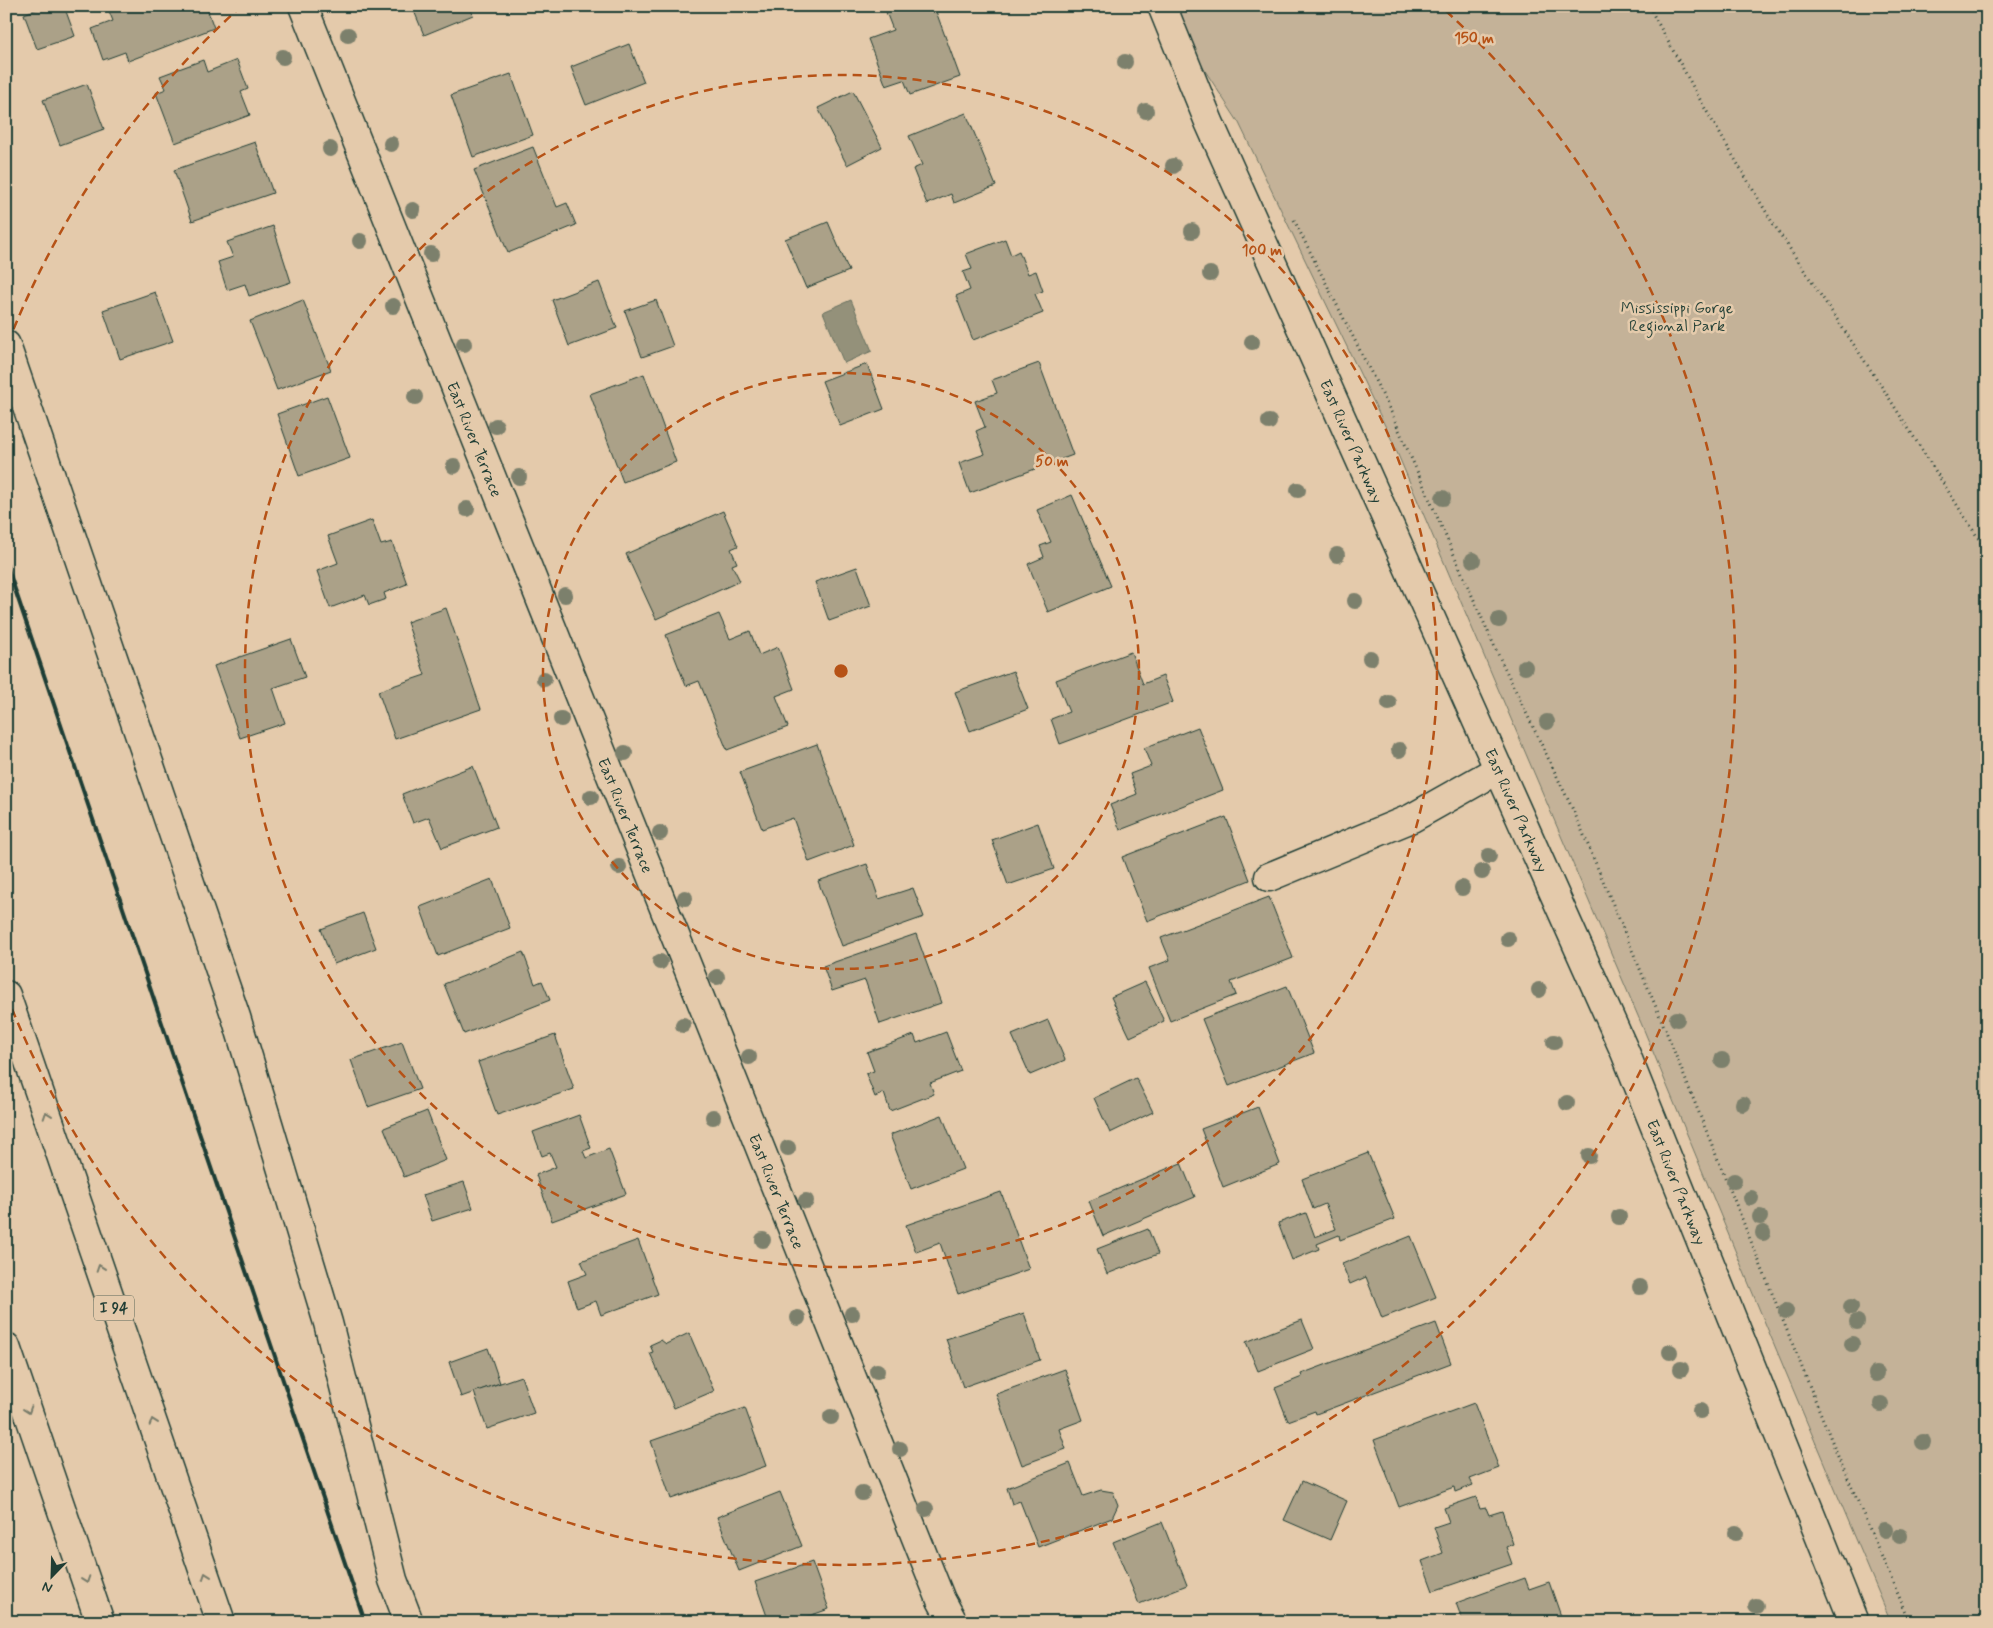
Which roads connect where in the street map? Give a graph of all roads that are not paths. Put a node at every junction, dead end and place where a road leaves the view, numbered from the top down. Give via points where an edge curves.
1 (303, 6) edge
2 (1162, 6) edge
3 (6, 345) edge
4 (1499, 769) junction
5 (1269, 877) dead end
6 (6, 995) edge
7 (6, 1347) edge
8 (100, 1622) edge
9 (222, 1622) edge
10 (410, 1622) edge
11 (953, 1622) edge
12 (1854, 1622) edge

1 - 11 main road, East River Terrace via 937,1590
2 - 4 main road, East River Parkway via 1209,122
3 - 10 main road via 236,1017 328,1323 393,1580
4 - 5 main road via 1412,818
4 - 12 main road, East River Parkway via 1625,1052
9 -> 6 main road, I 94
7 -> 8 main road

